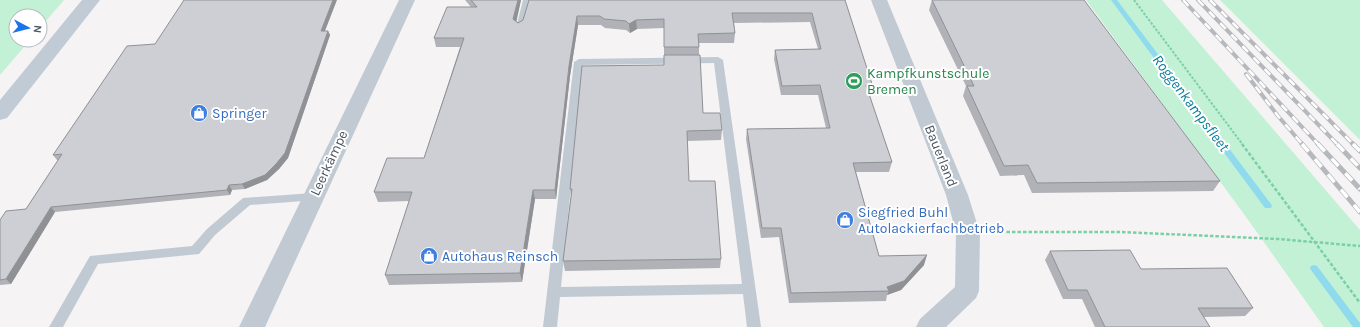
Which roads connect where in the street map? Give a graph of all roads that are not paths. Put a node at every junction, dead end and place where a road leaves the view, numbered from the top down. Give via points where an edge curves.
1 (90, 0) edge
2 (407, 0) edge
3 (527, 0) edge
4 (879, 0) edge
5 (520, 28) edge
6 (0, 113) edge
7 (313, 197) junction
8 (748, 289) junction
9 (554, 292) junction
10 (938, 324) edge
11 (56, 327) edge
12 (252, 327) edge
13 (550, 327) edge
14 (754, 327) edge

1 - 6 main road
2 - 7 street, Leerkämpe
3 - 5 lane
4 - 10 street, Bauerland via 957,195 968,233 967,291
7 - 11 lane via 247,201 211,232 195,251 94,259
7 - 12 street, Leerkämpe
8 - 9 lane
8 - 9 lane via 718,60 579,62
8 - 14 lane
9 - 13 lane

